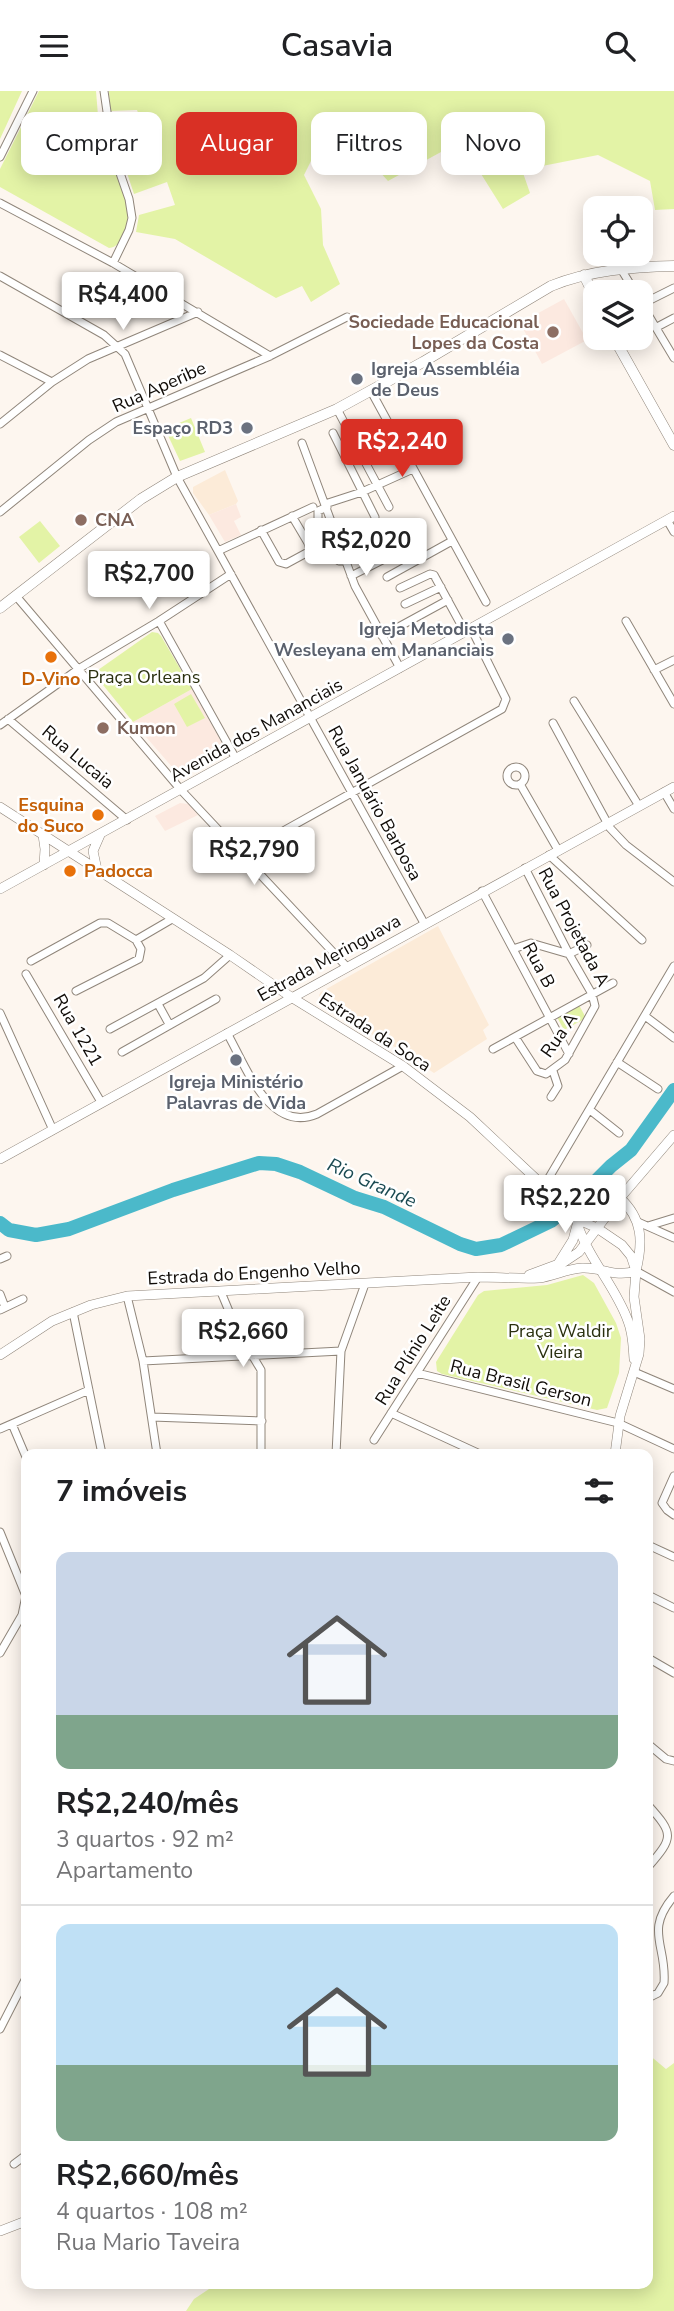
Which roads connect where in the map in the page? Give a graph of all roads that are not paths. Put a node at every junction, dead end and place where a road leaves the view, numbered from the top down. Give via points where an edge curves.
1 (33, 91) edge
2 (104, 91) edge
3 (0, 157) edge
4 (0, 203) edge
5 (113, 263) junction
6 (674, 266) edge
7 (621, 269) junction
8 (601, 272) junction
9 (584, 275) junction
10 (0, 277) edge
11 (586, 280) edge
12 (596, 280) edge
13 (628, 280) edge
14 (674, 288) edge
15 (653, 297) edge
16 (198, 312) junction
17 (347, 317) dead end
18 (674, 318) edge
19 (653, 321) edge
20 (657, 327) junction
21 (118, 346) junction
22 (621, 350) edge
23 (0, 355) edge
24 (270, 356) junction
25 (674, 358) edge
26 (51, 382) junction
27 (371, 391) junction
28 (147, 407) junction
29 (337, 409) junction
30 (0, 424) edge
31 (333, 433) dead end
32 (302, 443) dead end
33 (674, 445) edge
34 (413, 469) junction
35 (177, 477) junction
36 (378, 485) junction
37 (362, 492) junction
38 (326, 505) junction
39 (313, 506) dead end
40 (389, 507) dead end
41 (0, 512) edge
42 (292, 516) junction
43 (375, 517) dead end
44 (671, 518) edge
45 (261, 530) junction
46 (674, 532) edge
47 (452, 541) junction
48 (218, 551) junction
49 (419, 559) junction
50 (345, 561) junction
51 (231, 574) junction
52 (351, 576) junction
53 (387, 577) dead end
54 (400, 587) dead end
55 (441, 587) junction
56 (16, 596) junction
57 (448, 600) junction
58 (486, 602) dead end
59 (405, 604) dead end
60 (0, 608) edge
61 (159, 621) junction
62 (626, 621) dead end
63 (468, 630) junction
64 (382, 636) junction
65 (674, 660) edge
66 (400, 668) junction
67 (80, 669) junction
68 (654, 670) junction
69 (673, 700) edge
70 (574, 701) dead end
71 (309, 717) junction
72 (8, 719) junction
73 (553, 723) dead end
74 (0, 725) edge
75 (236, 759) junction
76 (520, 784) dead end
77 (674, 787) edge
78 (181, 790) junction
79 (664, 792) junction
80 (352, 793) junction
81 (639, 806) junction
82 (0, 807) edge
83 (674, 809) edge
84 (127, 820) junction
85 (607, 823) junction
86 (101, 834) junction
87 (43, 835) junction
88 (69, 852) junction
89 (554, 853) junction
90 (242, 854) junction
91 (44, 865) junction
92 (525, 868) junction
93 (97, 870) junction
94 (674, 882) edge
95 (0, 889) edge
96 (482, 891) junction
97 (172, 919) junction
98 (424, 923) junction
99 (136, 940) junction
100 (642, 940) dead end
101 (587, 945) dead end
102 (513, 949) junction
103 (569, 954) junction
104 (230, 955) junction
105 (31, 961) dead end
106 (346, 967) junction
107 (674, 967) edge
108 (26, 974) dead end
109 (613, 983) dead end
110 (76, 992) dead end
111 (291, 997) junction
112 (594, 997) junction
113 (216, 999) dead end
114 (158, 1004) junction
115 (0, 1013) edge
116 (645, 1016) junction
117 (549, 1019) junction
118 (169, 1024) junction
119 (110, 1029) dead end
120 (227, 1033) junction
121 (515, 1037) junction
122 (674, 1038) edge
123 (493, 1049) dead end
124 (122, 1052) dead end
125 (569, 1054) junction
126 (617, 1062) junction
127 (402, 1066) junction
128 (553, 1071) junction
129 (657, 1089) dead end
130 (551, 1097) dead end
131 (101, 1102) junction
132 (590, 1110) junction
133 (53, 1130) junction
134 (619, 1133) dead end
135 (674, 1135) edge
136 (0, 1159) edge
137 (544, 1186) junction
138 (620, 1198) junction
139 (572, 1212) junction
140 (674, 1218) edge
141 (638, 1222) junction
142 (577, 1225) junction
143 (648, 1226) junction
144 (597, 1227) junction
145 (674, 1238) edge
146 (586, 1245) junction
147 (558, 1265) junction
148 (598, 1269) junction
149 (636, 1271) junction
150 (524, 1276) junction
151 (478, 1277) junction
152 (365, 1284) junction
153 (220, 1292) junction
154 (674, 1292) edge
155 (0, 1294) edge
156 (127, 1296) junction
157 (23, 1299) dead end
158 (3, 1309) edge
159 (74, 1312) junction
160 (341, 1351) junction
161 (250, 1354) junction
162 (0, 1355) edge
163 (143, 1361) junction
164 (634, 1370) junction
165 (417, 1373) junction
166 (674, 1389) edge
167 (89, 1390) junction
168 (391, 1413) junction
169 (152, 1417) junction
170 (262, 1421) junction
171 (618, 1423) junction
172 (12, 1424) junction
173 (0, 1429) edge
174 (374, 1440) dead end
175 (23, 1449) edge
176 (101, 1449) edge
177 (156, 1449) edge
178 (261, 1449) edge
179 (335, 1449) edge
180 (469, 1449) edge
181 (615, 1449) edge
182 (674, 1449) edge
183 (674, 1476) edge
184 (674, 1515) edge
185 (0, 1532) edge
186 (653, 1547) edge
187 (674, 1557) edge
188 (21, 1584) edge
189 (653, 1598) edge
190 (674, 1608) edge
191 (21, 1617) edge
192 (0, 1653) edge
193 (653, 1661) edge
194 (674, 1673) edge
195 (653, 1748) edge
196 (674, 1761) edge
197 (653, 1810) edge
198 (653, 1862) edge
199 (674, 1896) edge
200 (21, 1988) edge
201 (653, 1996) edge
202 (0, 2029) edge
203 (21, 2159) edge
204 (14, 2164) dead end
205 (21, 2222) edge
206 (0, 2229) edge

1 - 3 street
2 - 5 street via 113,153 132,218
4 - 5 street
5 - 16 street
6 - 7 main road
7 - 8 main road
7 - 13 street
8 - 9 main road
8 - 12 main road
9 - 11 main road
9 - 27 main road via 551,286
10 - 21 street
14 - 15 street
16 - 21 street
16 - 24 street
17 - 24 street, Rua Aperibe
18 - 20 street
19 - 20 street
20 - 25 street
21 - 26 street
21 - 28 street, Rua Januário Barbosa
22 - 33 main road
23 - 26 street
24 - 28 street, Rua Aperibe
26 - 30 street
27 - 29 main road
27 - 34 street
28 - 35 street, Rua Januário Barbosa
28 - 41 street, Rua Aperibe via 102,431
29 - 35 main road
29 - 36 street
31 - 37 street
32 - 38 street
34 - 36 street
34 - 47 street
35 - 48 street, Rua Januário Barbosa
35 - 56 main road via 141,499
36 - 37 street
36 - 40 street
37 - 38 street
37 - 43 street
38 - 50 street
38 - 50 street via 318,511 318,520 334,558
39 - 42 street
42 - 45 street
42 - 45 street via 310,551 286,564 280,564
44 - 46 street
44 - 63 street, Avenida dos Mananciais
45 - 48 street
47 - 49 street
47 - 58 street
48 - 51 street, Rua Januário Barbosa
49 - 52 street via 406,548
49 - 53 street
50 - 52 street
51 - 61 street
51 - 71 street, Rua Januário Barbosa
52 - 64 street
54 - 55 street via 430,574
55 - 57 street
55 - 59 street
56 - 60 main road
56 - 67 street
57 - 63 street
57 - 64 street
61 - 67 street
61 - 75 street
62 - 68 street
63 - 66 street, Avenida dos Mananciais
63 - 80 street via 506,699 505,705
64 - 66 street
65 - 68 street
66 - 71 street, Avenida dos Mananciais
67 - 72 street
67 - 78 street
68 - 69 street
70 - 81 street
71 - 75 street, Avenida dos Mananciais
71 - 80 street, Rua Januário Barbosa
72 - 74 street
72 - 84 street, Rua Lucaia
73 - 85 street
75 - 78 street, Avenida dos Mananciais
76 - 89 street
77 - 79 street, Estrada Meringuava
78 - 84 street, Avenida dos Mananciais
78 - 90 street
79 - 81 street, Estrada Meringuava
79 - 83 street
80 - 90 street
80 - 98 street, Rua Januário Barbosa
81 - 85 street, Estrada Meringuava
82 - 87 street, Estrada da Soca
84 - 86 street, Avenida dos Mananciais
85 - 89 street, Estrada Meringuava
85 - 94 street via 622,841
86 - 88 street, Avenida dos Mananciais
86 - 93 street via 93,851
87 - 88 street, Estrada da Soca
87 - 91 street
88 - 91 street, Avenida dos Mananciais
88 - 93 street, Estrada da Soca
89 - 92 street, Estrada Meringuava
89 - 100 street
90 - 106 street
91 - 95 street, Avenida dos Mananciais
92 - 96 street, Estrada Meringuava
92 - 103 street, Rua Projetada A
93 - 97 street, Estrada da Soca
96 - 98 street, Estrada Meringuava
96 - 102 street, Rua B
97 - 99 street
97 - 104 street, Estrada da Soca
98 - 106 street, Estrada Meringuava
99 - 105 street via 100,923
99 - 110 street via 141,949 139,959
101 - 103 street
102 - 103 street via 531,943
102 - 117 street, Rua B
103 - 112 street, Rua Projetada A
104 - 111 street, Estrada da Soca
104 - 114 street via 211,974
106 - 111 street, Estrada Meringuava
107 - 116 street
108 - 131 street, Rua 1221
109 - 112 street
111 - 120 street, Estrada Meringuava
111 - 127 street, Estrada da Soca
112 - 117 street
112 - 125 street, Rua A via 594,1010
113 - 118 street
114 - 118 street
114 - 119 street
115 - 133 street
116 - 122 street
116 - 126 street
117 - 121 street
117 - 125 street, Rua B
118 - 124 street
120 - 127 street via 266,1101 296,1119 317,1114
120 - 131 street, Estrada Meringuava
121 - 123 street
121 - 128 street, Rua A via 537,1071 546,1075
125 - 128 street, Rua A
126 - 129 street
126 - 132 street
127 - 137 street, Estrada da Soca via 454,1103
128 - 130 street via 558,1086
131 - 133 street, Estrada Meringuava
132 - 134 street
132 - 137 street
133 - 136 street, Estrada Meringuava
135 - 138 street, Estrada do Engenho Velho
137 - 139 street, Estrada da Soca
138 - 141 street
138 - 144 street, Estrada do Engenho Velho
139 - 142 street
139 - 144 street, Estrada da Soca
140 - 143 street
141 - 143 street
141 - 149 street via 641,1244
142 - 146 street
142 - 147 street
143 - 145 street
144 - 146 street, Estrada do Engenho Velho
144 - 149 street, Estrada da Soca via 628,1251
146 - 147 street, Estrada do Engenho Velho
146 - 148 street
147 - 150 street, Estrada do Engenho Velho
148 - 149 street, Estrada do Engenho Velho via 615,1275
148 - 150 street, Estrada do Engenho Velho
148 - 164 street via 630,1324
149 - 154 street
149 - 164 street via 634,1297 640,1339
150 - 151 street, Estrada do Engenho Velho
151 - 152 street, Estrada do Engenho Velho
151 - 165 street, Rua Plínio Leite
152 - 153 street, Estrada do Engenho Velho
152 - 160 street
153 - 156 street, Estrada do Engenho Velho
153 - 161 street
155 - 158 street
156 - 159 street, Estrada do Engenho Velho
156 - 163 street
157 - 158 street
159 - 162 street, Estrada do Engenho Velho
159 - 167 street
160 - 161 street
160 - 179 street
161 - 163 street
161 - 170 street via 261,1370
163 - 169 street
164 - 166 street
164 - 171 street
165 - 168 street, Rua Plínio Leite
165 - 171 street, Rua Brasil Gerson
167 - 172 street
167 - 176 street
168 - 174 street, Rua Plínio Leite
168 - 180 street
169 - 170 street
169 - 177 street
170 - 178 street
171 - 181 street
171 - 182 street, Rua Brasil Gerson
172 - 173 street
172 - 175 street
183 - 184 street via 662,1503
185 - 188 street
186 - 187 street
189 - 190 street
191 - 192 street
193 - 194 street
195 - 196 street
197 - 198 street via 672,1837
199 - 201 street via 657,1927 664,1983
200 - 202 street
203 - 204 street
205 - 206 street

